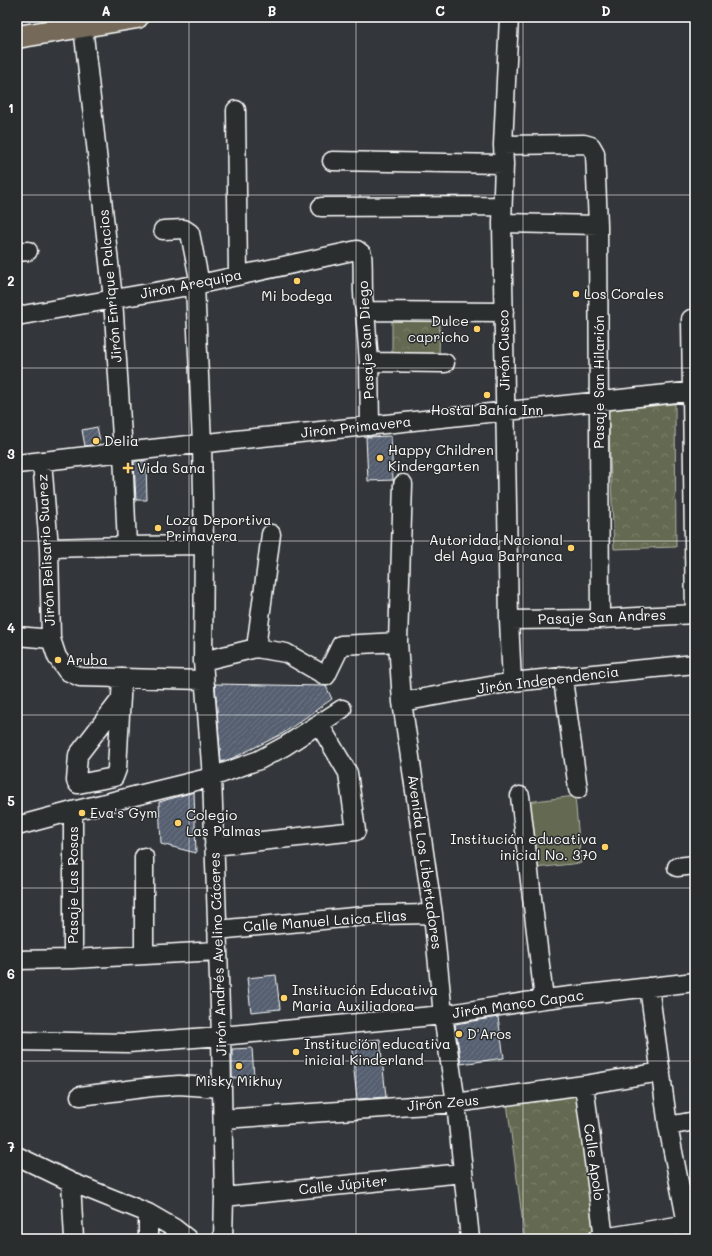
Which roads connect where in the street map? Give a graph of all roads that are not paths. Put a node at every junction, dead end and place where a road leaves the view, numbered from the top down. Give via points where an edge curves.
1 (509, 17) edge
2 (125, 18) edge
3 (83, 26) junction
4 (17, 37) edge
5 (236, 110) dead end
6 (503, 145) junction
7 (332, 161) dead end
8 (504, 164) junction
9 (321, 207) dead end
10 (502, 214) junction
11 (598, 224) junction
12 (163, 230) dead end
13 (362, 254) joint
14 (238, 275) junction
15 (198, 284) junction
16 (113, 299) junction
17 (365, 311) junction
18 (504, 312) junction
19 (17, 316) edge
20 (691, 319) dead end
21 (369, 362) junction
22 (445, 363) dead end
23 (694, 391) edge
24 (600, 400) junction
25 (505, 410) junction
26 (370, 426) junction
27 (202, 444) junction
28 (123, 452) junction
29 (42, 461) junction
30 (17, 464) edge
31 (403, 484) dead end
32 (272, 534) dead end
33 (204, 545) junction
34 (127, 546) junction
35 (49, 548) junction
36 (695, 614) edge
37 (695, 618) edge
38 (600, 619) junction
39 (509, 620) junction
40 (17, 636) edge
41 (51, 639) junction
42 (398, 642) junction
43 (256, 648) junction
44 (204, 661) junction
45 (695, 664) edge
46 (563, 676) junction
47 (122, 678) junction
48 (204, 680) junction
49 (512, 682) junction
50 (121, 699) dead end
51 (402, 702) junction
52 (342, 709) dead end
53 (319, 724) junction
54 (212, 777) junction
55 (578, 789) dead end
56 (520, 796) dead end
57 (73, 811) junction
58 (17, 826) edge
59 (214, 846) junction
60 (144, 857) dead end
61 (433, 914) junction
62 (217, 930) junction
63 (217, 951) junction
64 (144, 955) junction
65 (73, 959) junction
66 (17, 960) edge
67 (695, 982) edge
68 (649, 988) junction
69 (544, 999) junction
70 (443, 1015) junction
71 (221, 1036) junction
72 (17, 1041) edge
73 (661, 1072) junction
74 (584, 1085) junction
75 (221, 1088) junction
76 (80, 1096) dead end
77 (456, 1103) junction
78 (223, 1118) junction
79 (695, 1121) edge
80 (668, 1126) junction
81 (17, 1156) edge
82 (463, 1173) junction
83 (71, 1182) junction
84 (224, 1197) junction
85 (148, 1213) junction
86 (690, 1229) edge
87 (74, 1239) edge
88 (148, 1239) edge
89 (188, 1239) edge
90 (223, 1239) edge
91 (470, 1239) edge
92 (601, 1239) edge

1 - 6 street, Jirón Cusco
2 - 3 main road
3 - 4 main road
3 - 16 street, Jirón Enrique Palacios
5 - 14 street
6 - 8 street, Jirón Cusco
6 - 11 street, Pasaje San Hilarión via 591,146 595,154
7 - 8 street
8 - 10 street, Jirón Cusco
9 - 10 street
10 - 11 street
10 - 18 street, Jirón Cusco
11 - 24 street, Pasaje San Hilarión
12 - 15 street, Jirón Andrés Avelino Cáceres via 184,228 190,233
13 - 14 street, Jirón Arequipa via 357,250
13 - 17 street, Pasaje San Diego
14 - 15 street, Jirón Arequipa
15 - 16 street, Jirón Arequipa
15 - 27 street, Jirón Andrés Avelino Cáceres
16 - 19 street, Jirón Arequipa
16 - 28 street, Jirón Enrique Palacios
17 - 18 street
17 - 21 street, Pasaje San Diego
18 - 25 street, Jirón Cusco
20 - 23 street
21 - 22 street
21 - 26 street, Pasaje San Diego
23 - 24 street, Jirón Primavera
23 - 36 street
24 - 25 street, Jirón Primavera
24 - 38 street, Pasaje San Hilarión
25 - 26 street, Jirón Primavera
25 - 39 street, Jirón Cusco
26 - 27 street, Jirón Primavera
27 - 28 street, Jirón Primavera
27 - 33 street, Jirón Andrés Avelino Cáceres
28 - 29 street, Jirón Primavera
28 - 34 street, Jirón Enrique Palacios
29 - 30 street, Jirón Primavera
29 - 35 street, Jirón Belisario Suarez
31 - 42 street, Avenida Los Libertadores
32 - 43 street
33 - 34 street
33 - 44 street, Jirón Andrés Avelino Cáceres
34 - 35 street
35 - 41 street, Jirón Belisario Suarez
36 - 37 street
36 - 38 street, Pasaje San Andres
38 - 39 street, Pasaje San Andres
39 - 49 street, Jirón Cusco
40 - 41 street
41 - 47 street, Jirón Belisario Suarez via 57,657 67,670 80,677
42 - 43 street via 341,645 326,676 286,653
42 - 51 street, Avenida Los Libertadores
43 - 44 street
44 - 48 street, Jirón Andrés Avelino Cáceres
45 - 46 street, Jirón Independencia
46 - 49 street, Jirón Independencia
46 - 55 street
47 - 48 street, Jirón Belisario Suarez
47 - 50 street
48 - 54 street, Jirón Andrés Avelino Cáceres
49 - 51 street, Jirón Independencia
51 - 61 street, Avenida Los Libertadores
52 - 53 street
53 - 54 street via 259,760
53 - 59 street via 348,773 356,831
54 - 57 street
54 - 59 street, Jirón Andrés Avelino Cáceres
56 - 69 street
57 - 58 street
57 - 65 street, Pasaje Las Rosas
59 - 62 street, Jirón Andrés Avelino Cáceres
60 - 64 street
61 - 62 street, Calle Manuel Laica Elias via 375,915
61 - 70 street, Avenida Los Libertadores
62 - 63 street, Jirón Andrés Avelino Cáceres
63 - 64 street
63 - 71 street, Jirón Andrés Avelino Cáceres
64 - 65 street
65 - 66 street
67 - 68 street, Jirón Manco Capac
68 - 69 street, Jirón Manco Capac
68 - 73 street
69 - 70 street, Jirón Manco Capac
70 - 71 street, Jirón Manco Capac
70 - 77 street, Avenida Los Libertadores
71 - 72 street, Jirón Manco Capac via 128,1043
71 - 75 street, Jirón Andrés Avelino Cáceres
73 - 74 street, Jirón Zeus
73 - 80 street
74 - 77 street, Jirón Zeus
74 - 92 street, Calle Apolo
75 - 76 street via 179,1085
75 - 78 street, Jirón Andrés Avelino Cáceres
77 - 78 street, Jirón Zeus
77 - 82 street, Avenida Los Libertadores
78 - 84 street, Jirón Andrés Avelino Cáceres
79 - 80 street
80 - 86 street
81 - 83 street
82 - 84 street, Calle Júpiter
82 - 91 street, Avenida Los Libertadores
83 - 85 street
83 - 87 street
84 - 90 street, Jirón Andrés Avelino Cáceres
85 - 88 street
85 - 89 street
86 - 92 street

